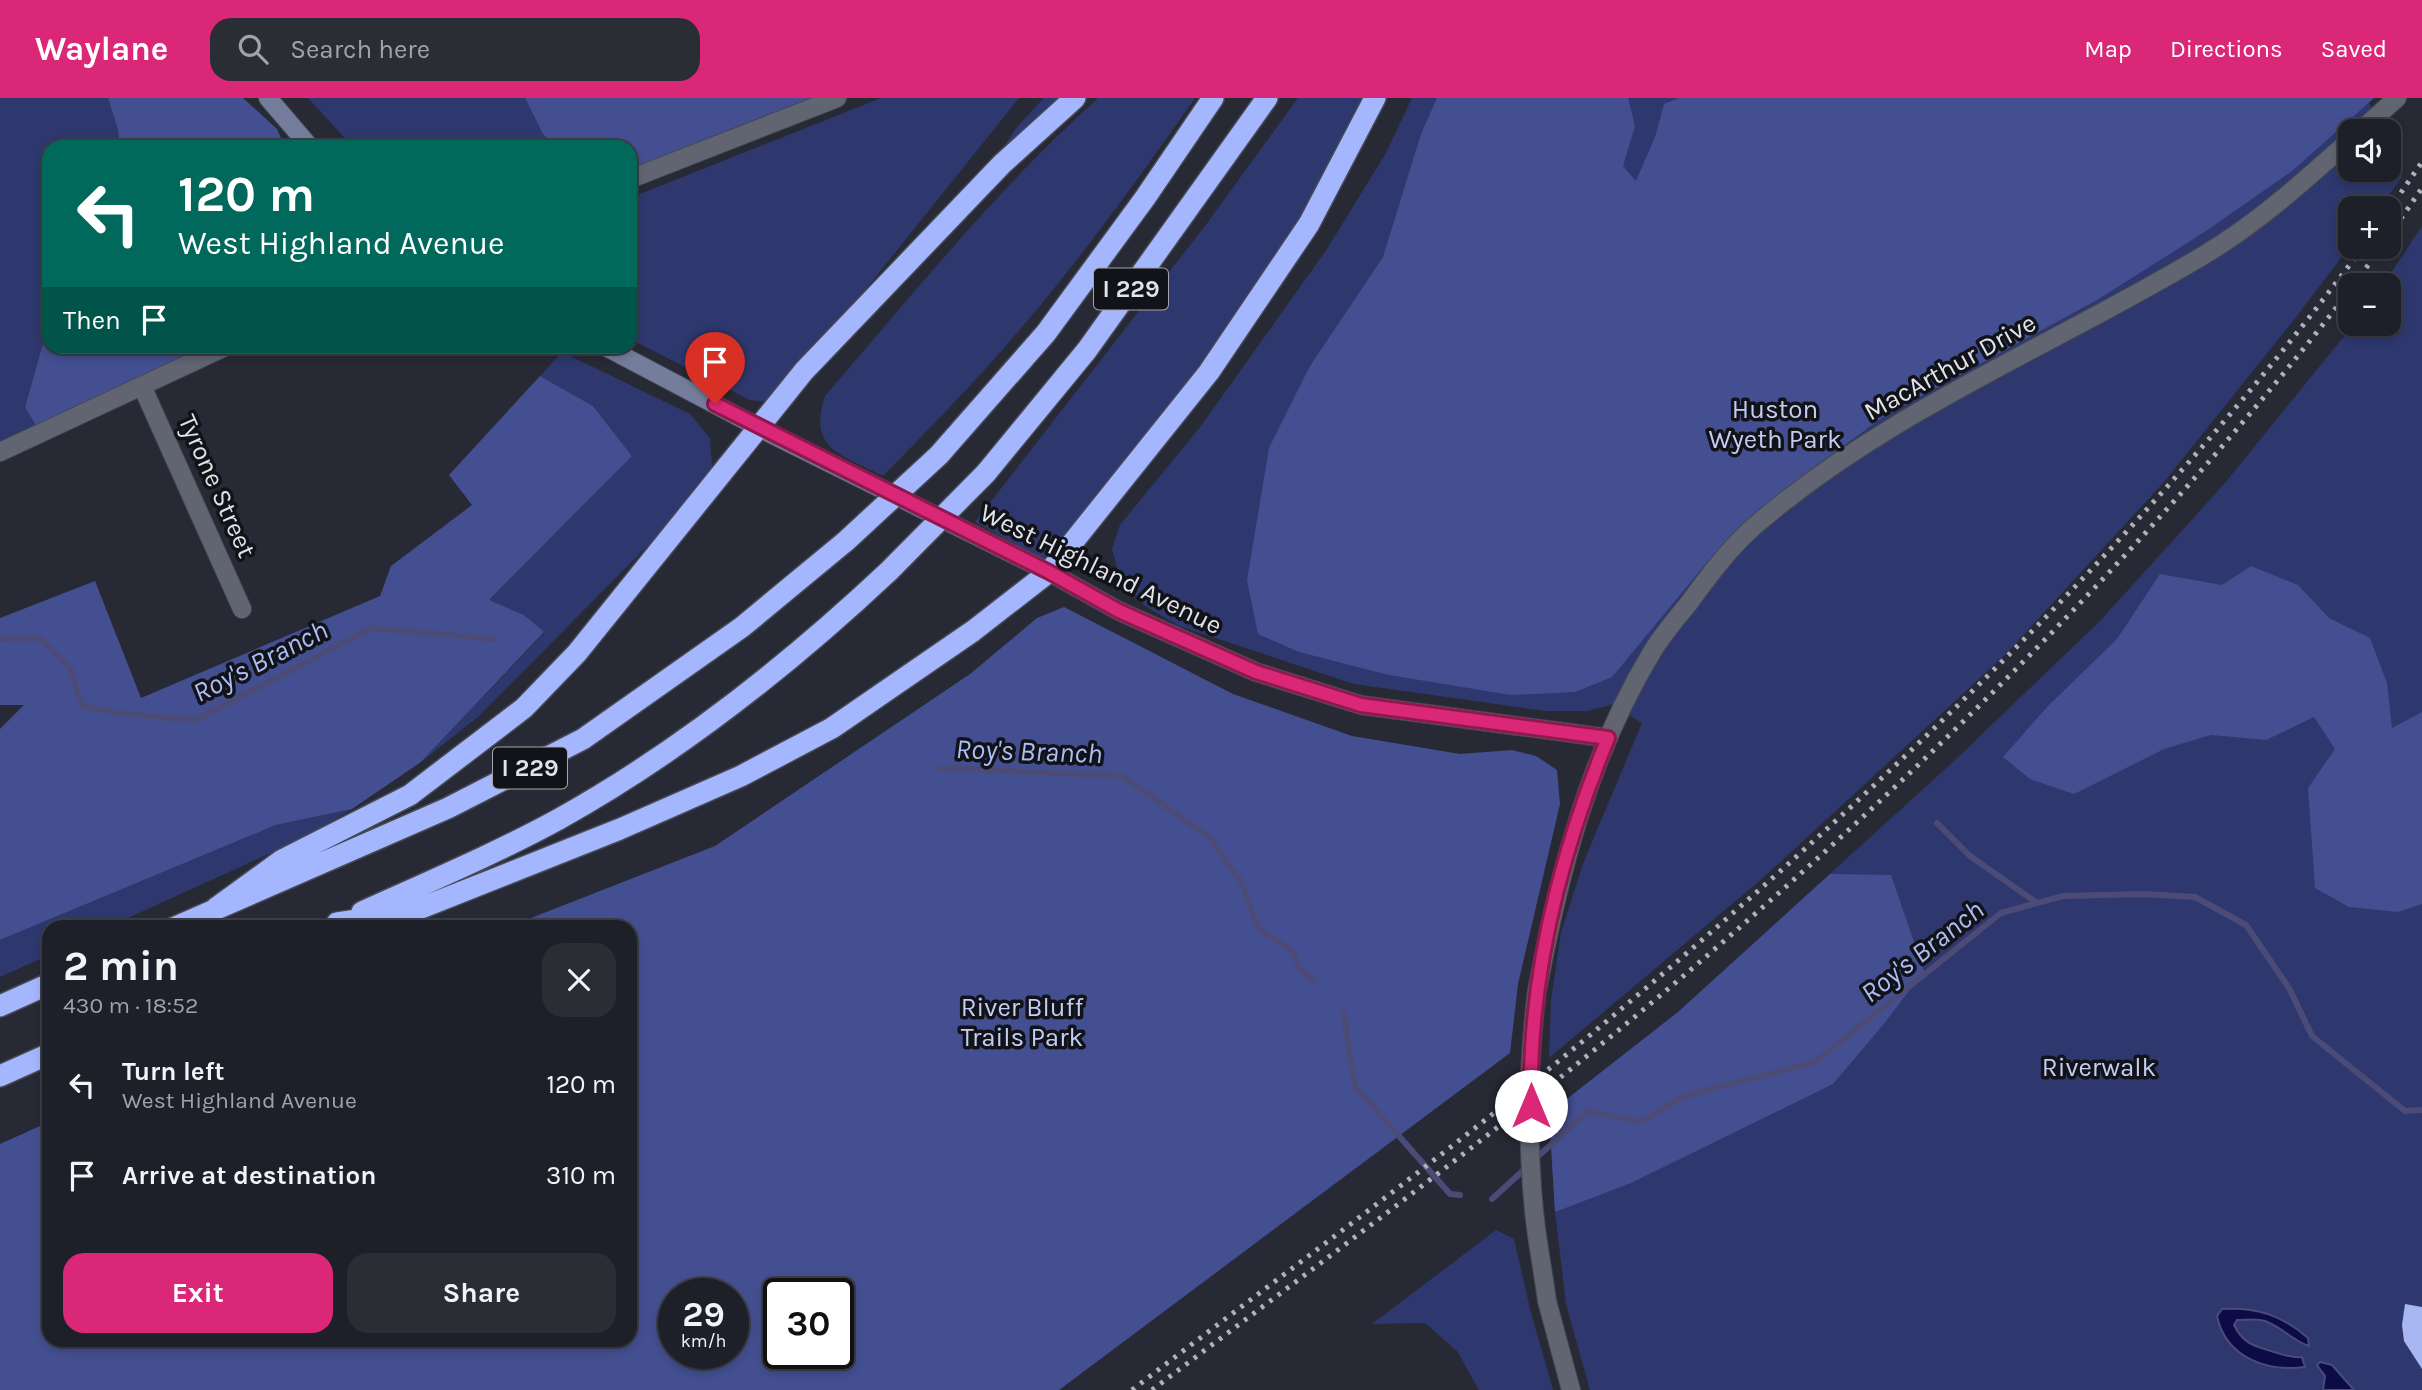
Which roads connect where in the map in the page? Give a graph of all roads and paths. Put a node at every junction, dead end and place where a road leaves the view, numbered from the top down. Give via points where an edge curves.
1 (268, 98) edge
2 (836, 98) edge
3 (1075, 98) edge
4 (1213, 98) edge
5 (1267, 98) edge
6 (1375, 98) edge
7 (2397, 98) edge
8 (2373, 119) edge
9 (304, 140) edge
10 (2338, 150) edge
11 (637, 176) edge
12 (210, 354) edge
13 (619, 354) edge
14 (142, 386) junction
15 (758, 427) junction
16 (0, 452) edge
17 (1049, 572) junction
18 (242, 609) dead end
19 (1608, 738) junction
20 (216, 908) junction
21 (190, 920) edge
22 (344, 920) edge
23 (363, 920) edge
24 (42, 987) edge
25 (0, 1006) edge
26 (42, 1057) edge
27 (0, 1076) edge
28 (1570, 1390) edge

1 - 9 street
2 - 11 street
3 - 15 highway via 984,184 804,371
4 - 20 highway, I 229, bridge via 1046,333 939,455 846,541 742,627 583,740 448,808
5 - 22 highway, I 229, bridge via 1087,350 986,473 838,619 700,729 620,782 491,853
6 - 17 highway via 1309,224 1209,372
7 - 8 street
10 - 19 street, MacArthur Drive via 2281,201 2206,254 1847,455 1757,524 1722,559 1652,651
12 - 14 street
13 - 15 street, West Highland Avenue
14 - 16 street
14 - 18 street, Tyrone Street
15 - 17 street, West Highland Avenue
15 - 20 highway via 577,653 524,708 410,795 282,860
17 - 19 street, West Highland Avenue via 1187,643 1307,690 1361,705
17 - 23 highway via 973,631 832,728 741,776 620,830 411,912
19 - 28 street, MacArthur Drive, bridge via 1584,794 1562,872 1537,991 1531,1050 1534,1212 1547,1301
20 - 21 highway, I 229
24 - 25 highway
26 - 27 highway

